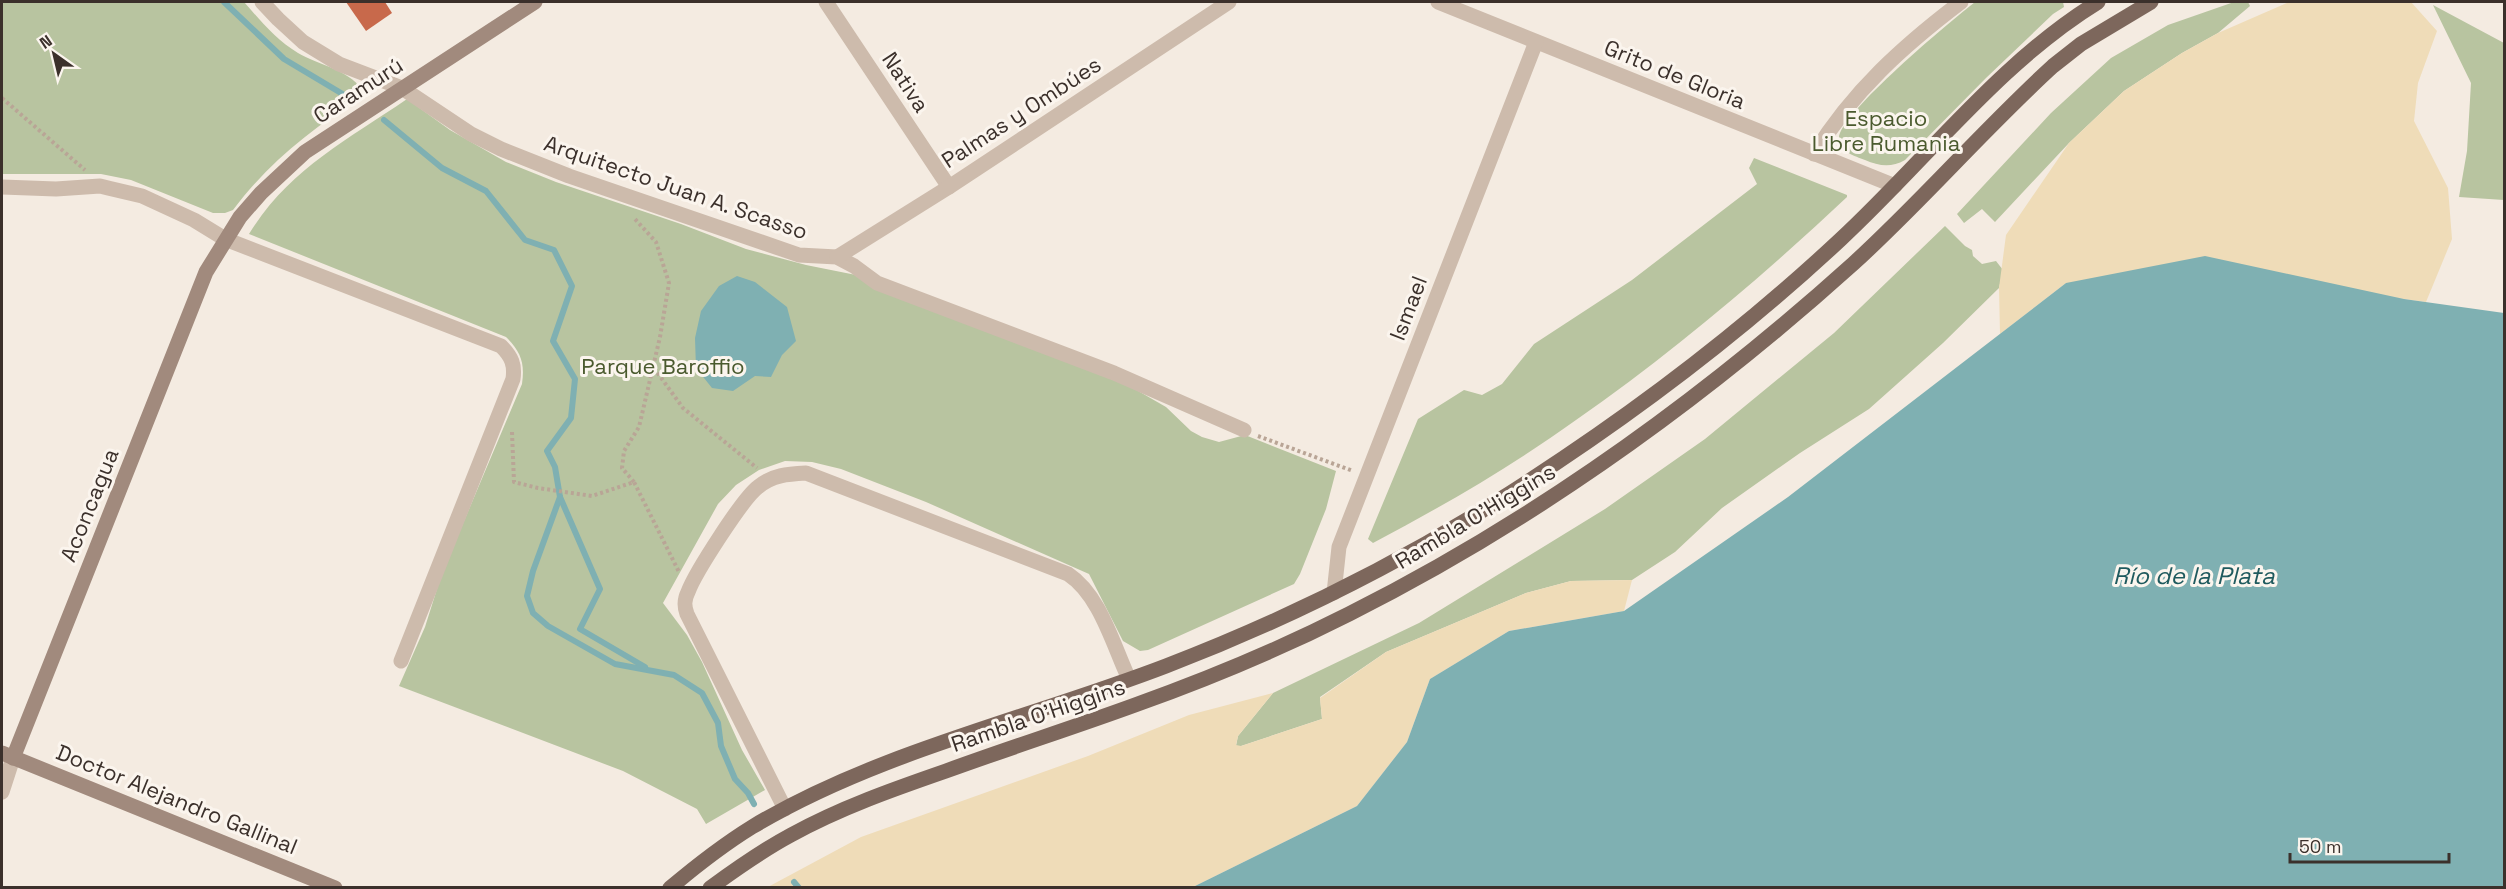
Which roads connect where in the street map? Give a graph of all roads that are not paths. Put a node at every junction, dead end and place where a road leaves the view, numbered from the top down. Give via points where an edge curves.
1 (262, 2) edge
2 (535, 2) edge
3 (826, 2) edge
4 (1229, 2) edge
5 (1438, 2) edge
6 (1961, 2) edge
7 (2098, 2) edge
8 (2151, 2) edge
9 (1536, 42) junction
10 (402, 88) junction
11 (1814, 154) junction
12 (1895, 186) junction
13 (2, 187) edge
14 (949, 187) junction
15 (225, 239) junction
16 (837, 257) junction
17 (1244, 430) road end
18 (1334, 593) junction
19 (401, 661) dead end
20 (1129, 679) junction
21 (8, 755) edge
22 (2, 792) edge
23 (785, 809) junction
24 (335, 888) edge
25 (670, 888) edge
26 (710, 888) edge

1 - 10 street, Arquitecto Juan A. Scasso via 303,42 339,64
2 - 10 main road, Caramurú
3 - 14 street, Nativa
4 - 14 street, Palmas y Ombúes
5 - 9 street, Grito de Gloria
6 - 11 street via 1927,28 1858,93
7 - 12 main road, Rambla O'Higgins via 2044,38
8 - 26 main road, Rambla O'Higgins via 2081,44 2053,66 1856,261 1730,368 1534,509 1398,588 1280,646 1135,705 842,810 761,852
9 - 11 street, Grito de Gloria
9 - 18 street, Ismael via 1339,547
10 - 15 main road, Caramurú via 305,152 261,192
10 - 16 street, Arquitecto Juan A. Scasso via 471,134 529,161 799,255
11 - 12 street, Grito de Gloria
12 - 18 main road, Rambla O'Higgins via 1814,263 1726,337 1585,444 1486,508
13 - 15 street via 108,188 142,196
14 - 16 street, Palmas y Ombúes
15 - 19 street via 501,346 513,362 513,380
15 - 21 main road, Aconcagua via 198,290
16 - 17 street, Arquitecto Juan A. Scasso via 877,283 1114,373
18 - 20 main road, Rambla O'Higgins via 1236,638
20 - 23 main road, Rambla O'Higgins via 900,759
20 - 23 street via 1091,595 1068,574 806,473 769,479 746,501 688,590 684,604
21 - 22 street, Aconcagua
21 - 24 main road, Doctor Alejandro Gallinal
23 - 25 main road, Rambla O'Higgins via 727,843

